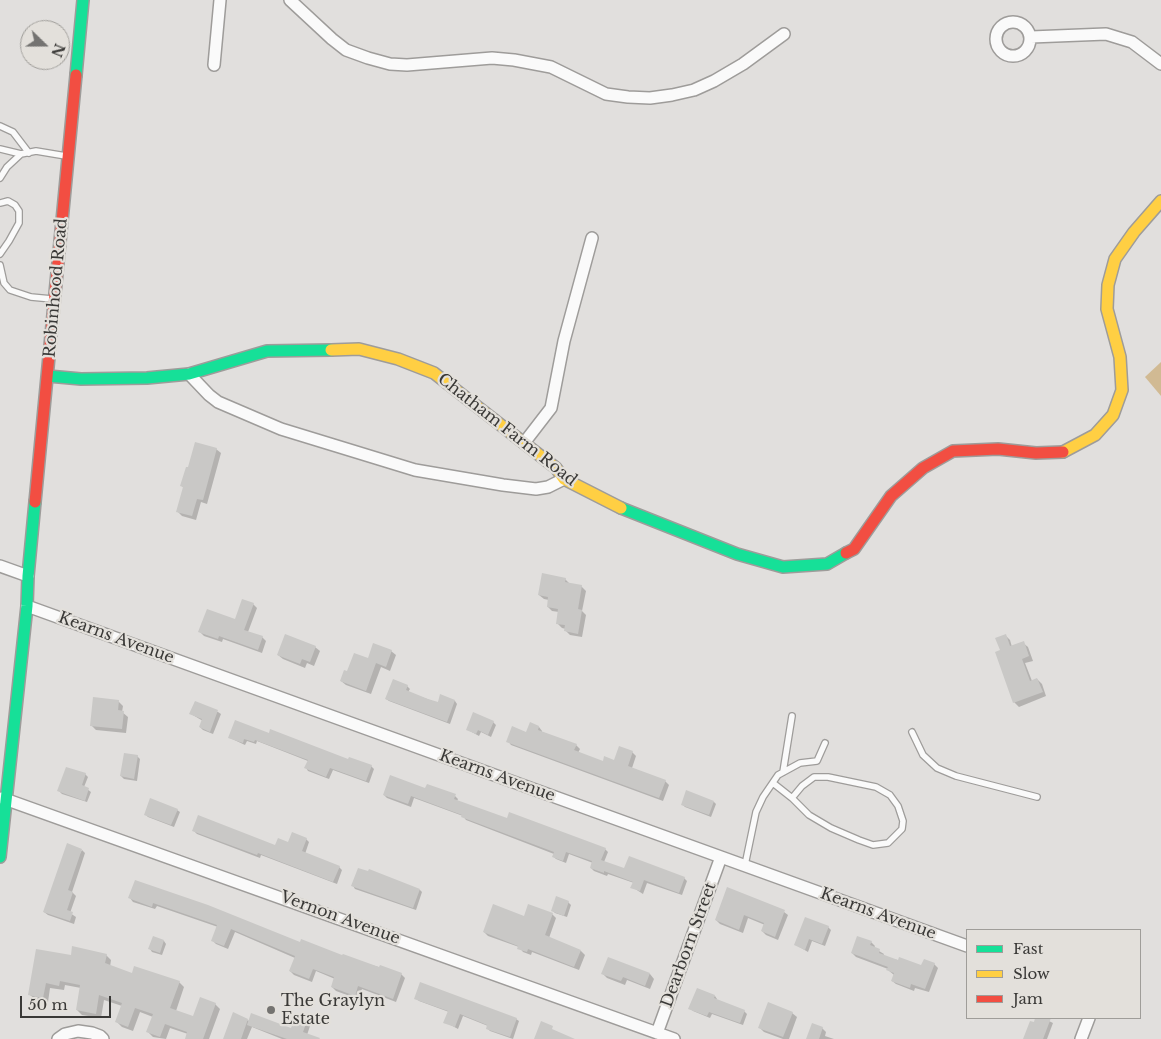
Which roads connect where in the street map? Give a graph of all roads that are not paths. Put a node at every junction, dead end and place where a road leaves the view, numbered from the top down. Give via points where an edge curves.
1 (83, 0) edge
2 (220, 0) edge
3 (290, 0) edge
4 (784, 34) dead end
5 (1031, 37) dead end
6 (1161, 64) edge
7 (214, 65) dead end
8 (0, 126) edge
9 (0, 149) edge
10 (29, 153) junction
11 (22, 154) junction
12 (68, 156) junction
13 (0, 178) edge
14 (1161, 201) edge
15 (0, 203) edge
16 (592, 238) dead end
17 (0, 254) edge
18 (0, 265) edge
19 (54, 300) junction
20 (189, 374) junction
21 (48, 376) junction
22 (524, 443) junction
23 (564, 479) junction
24 (0, 566) edge
25 (28, 576) junction
26 (27, 606) junction
27 (792, 716) dead end
28 (912, 732) dead end
29 (825, 743) dead end
30 (783, 772) junction
31 (773, 783) junction
32 (1037, 797) dead end
33 (3, 798) edge
34 (792, 798) junction
35 (0, 856) edge
36 (721, 857) junction
37 (745, 866) junction
38 (966, 946) edge
39 (1089, 1019) edge
40 (657, 1033) junction
41 (104, 1038) edge
42 (58, 1039) edge
43 (674, 1039) edge
44 (1081, 1039) edge

1 - 12 street, Robinhood Road
2 - 7 street
3 - 4 street via 346,50 368,58 407,65 492,58 514,60 551,67 606,94 628,97 672,95 701,87 743,64
5 - 6 street via 1106,34 1132,42
8 - 10 lane via 12,132
9 - 11 lane
10 - 11 lane
10 - 12 lane via 36,151
11 - 13 lane
12 - 19 street, Robinhood Road
14 - 23 street, Chatham Farm Road via 1115,259 1108,285 1107,309 1120,357 1122,390 1113,415 1095,435 1060,453 952,451 923,468 891,496 854,549 827,564 783,567 737,554 620,508
15 - 17 lane via 8,201 15,205 19,211 19,223
16 - 22 street via 550,408
18 - 19 lane via 4,282 10,290
19 - 21 street, Robinhood Road
20 - 21 street, Chatham Farm Road via 80,379
20 - 22 street, Chatham Farm Road via 267,351 359,349 398,359 434,374
20 - 23 street via 218,402 281,429 406,467 536,489
21 - 25 street, Robinhood Road
22 - 23 street, Chatham Farm Road via 556,468
24 - 25 street
25 - 26 street, Robinhood Road
26 - 33 street, Robinhood Road
26 - 36 street, Kearns Avenue
27 - 30 lane
28 - 32 lane via 923,755 937,768
29 - 30 lane via 817,760 800,763
30 - 31 lane
31 - 34 lane
31 - 37 lane via 756,812
33 - 35 street, Robinhood Road
33 - 40 street, Vernon Avenue
34 - 34 lane via 809,815 831,828 873,844 888,843 902,830 903,820 898,806 890,795 876,787 814,777
36 - 37 street, Kearns Avenue
36 - 40 street, Dearborn Street
37 - 38 street, Kearns Avenue
39 - 44 street
40 - 43 street, Vernon Avenue
41 - 42 street via 85,1032 71,1032

